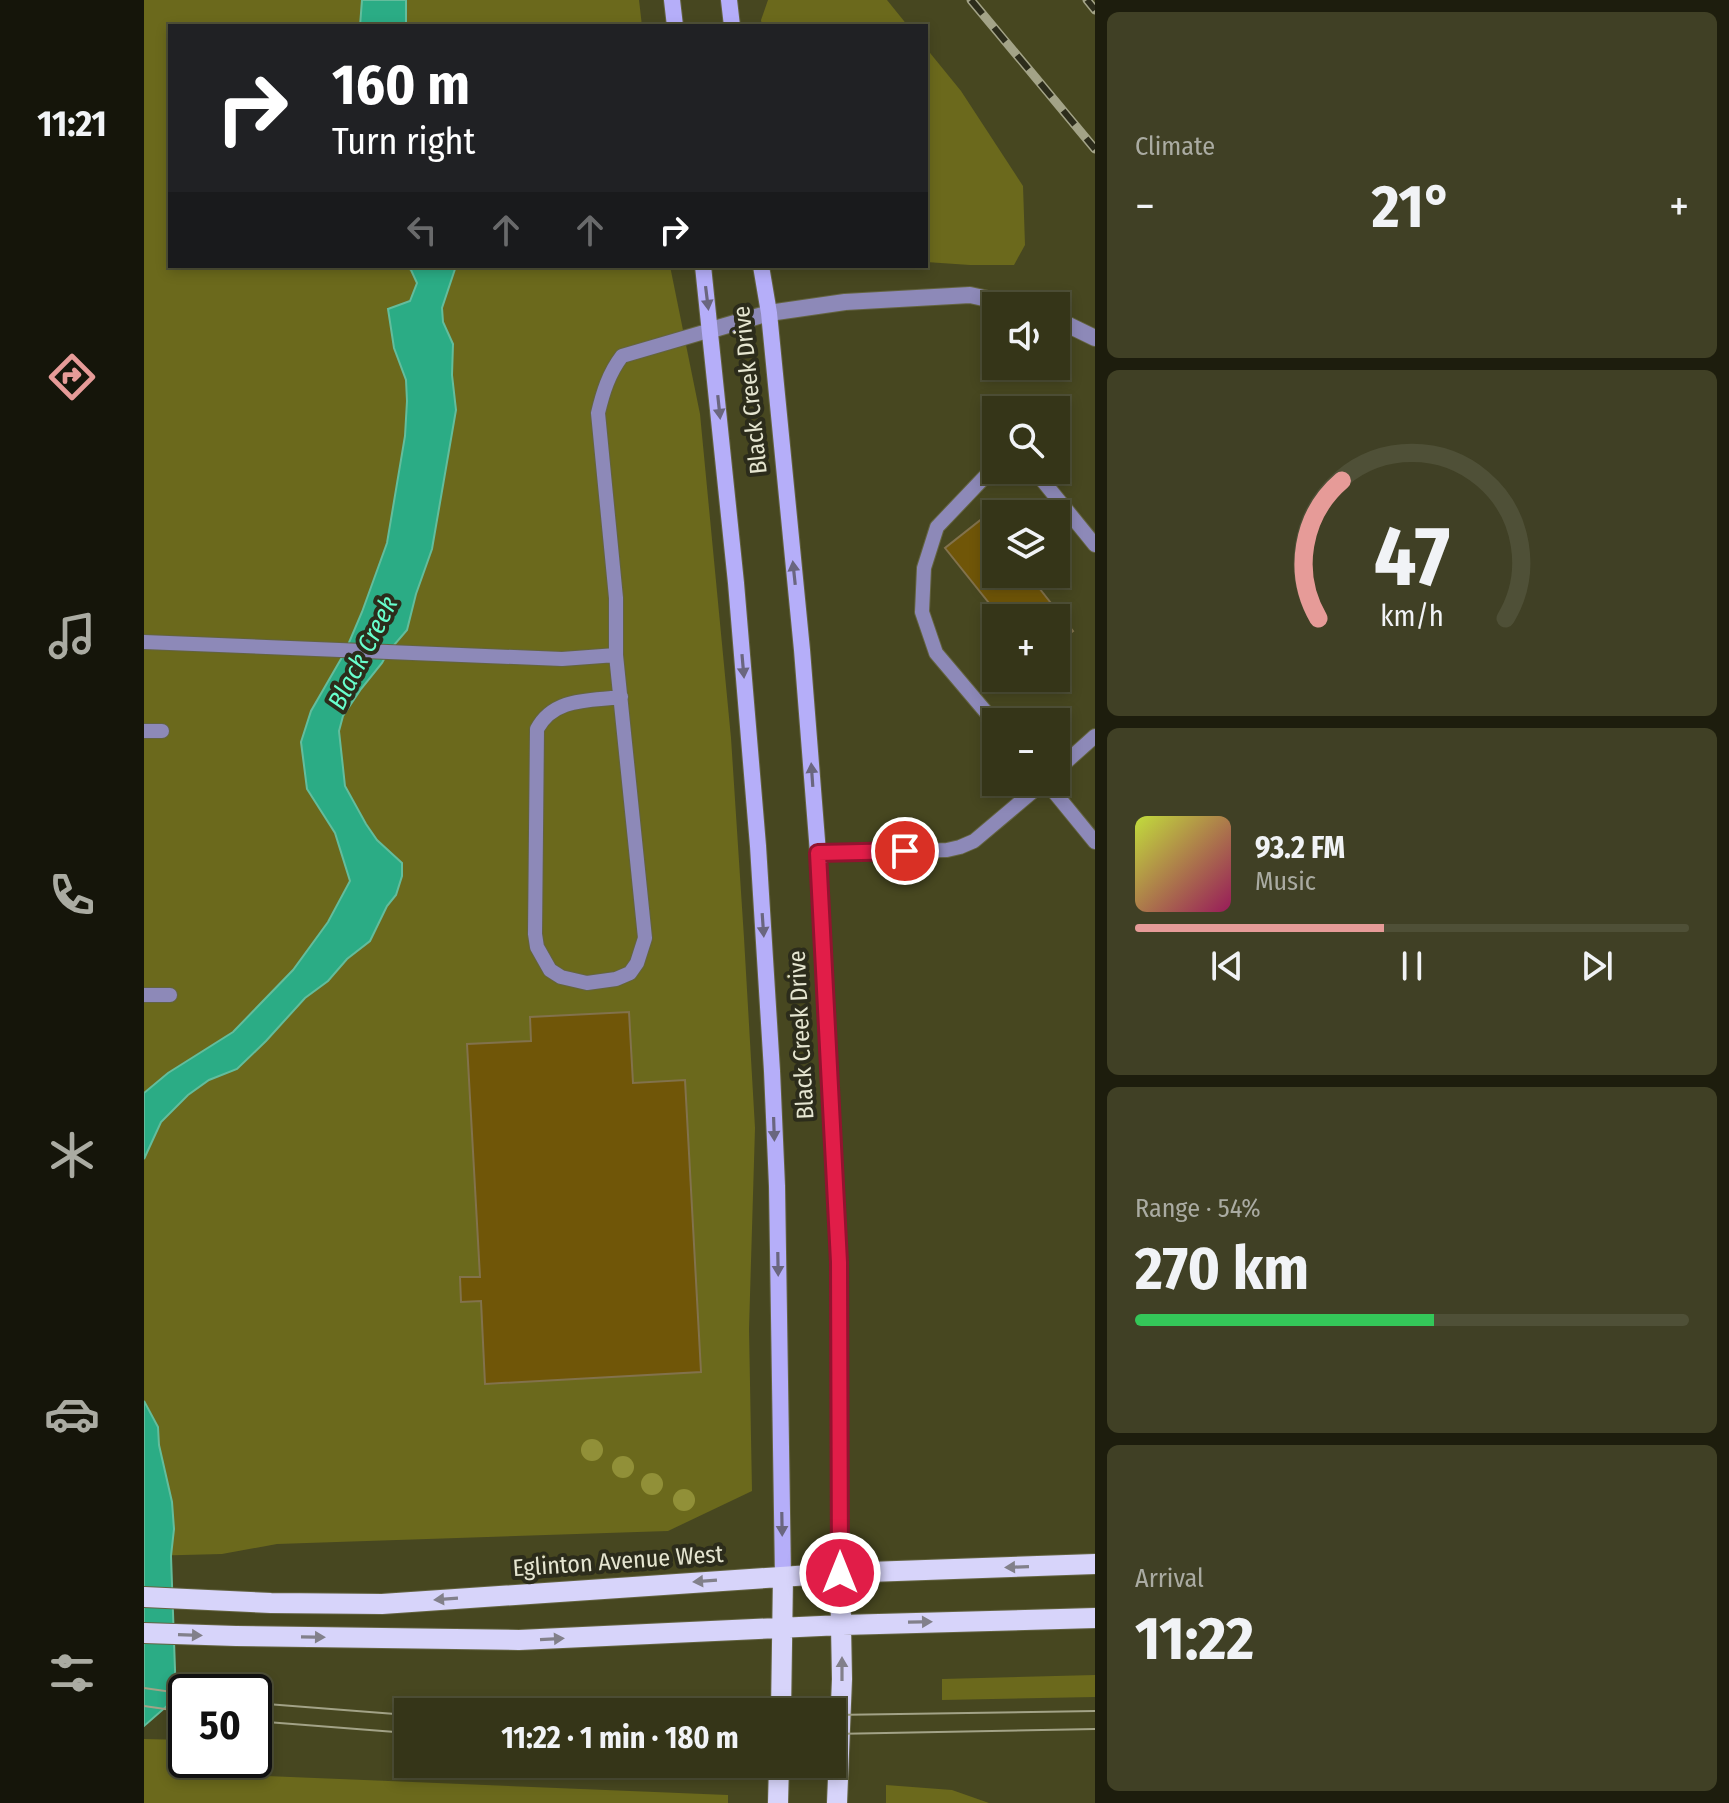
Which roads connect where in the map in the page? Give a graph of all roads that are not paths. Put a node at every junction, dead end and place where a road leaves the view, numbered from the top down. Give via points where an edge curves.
1 (672, 0) edge
2 (729, 0) edge
3 (675, 24) edge
4 (732, 24) edge
5 (703, 268) edge
6 (761, 268) edge
7 (982, 298) edge
8 (769, 313) junction
9 (1070, 326) edge
10 (711, 330) junction
11 (1095, 338) edge
12 (982, 480) edge
13 (1045, 484) edge
14 (1095, 545) edge
15 (144, 642) edge
16 (616, 655) junction
17 (621, 697) junction
18 (982, 708) edge
19 (144, 731) edge
20 (162, 731) dead end
21 (1095, 736) edge
22 (1070, 758) edge
23 (1028, 796) edge
24 (1057, 796) edge
25 (1095, 842) edge
26 (818, 853) junction
27 (144, 995) edge
28 (170, 995) dead end
29 (1095, 1564) edge
30 (840, 1573) junction
31 (783, 1577) junction
32 (144, 1597) edge
33 (1095, 1618) edge
34 (842, 1625) junction
35 (783, 1628) junction
36 (144, 1633) edge
37 (781, 1698) edge
38 (779, 1778) edge
39 (778, 1803) edge
40 (837, 1803) edge

1 - 3 main road
2 - 4 main road
5 -> 10 main road, Black Creek Drive
6 - 8 main road, Black Creek Drive
7 - 8 street via 845,302
8 - 10 street
26 -> 8 main road, Black Creek Drive
9 - 11 street
10 - 16 lane via 622,356 603,393 598,413 616,598
10 -> 31 main road, Black Creek Drive via 738,599 771,1056
12 - 18 lane via 937,527 924,568 922,612 936,653
13 - 14 lane
15 - 16 lane via 562,659
16 - 17 lane
17 - 17 lane via 558,707 537,729 537,947 550,970 587,983 630,973 645,938
19 - 20 lane
21 - 22 lane
23 - 26 lane via 960,847
24 - 25 lane
26 - 30 main road, Black Creek Drive via 839,1262
27 - 28 lane
29 -> 30 main road, Eglinton Avenue West
30 - 31 main road, Eglinton Avenue West
30 - 34 main road, Black Creek Drive
31 -> 32 main road, Eglinton Avenue West via 382,1604
31 - 35 main road, Black Creek Drive
34 -> 33 main road
34 - 35 main road
40 -> 34 main road, Black Creek Drive
36 -> 35 main road via 519,1640
35 - 37 main road, Black Creek Drive
38 - 39 main road

